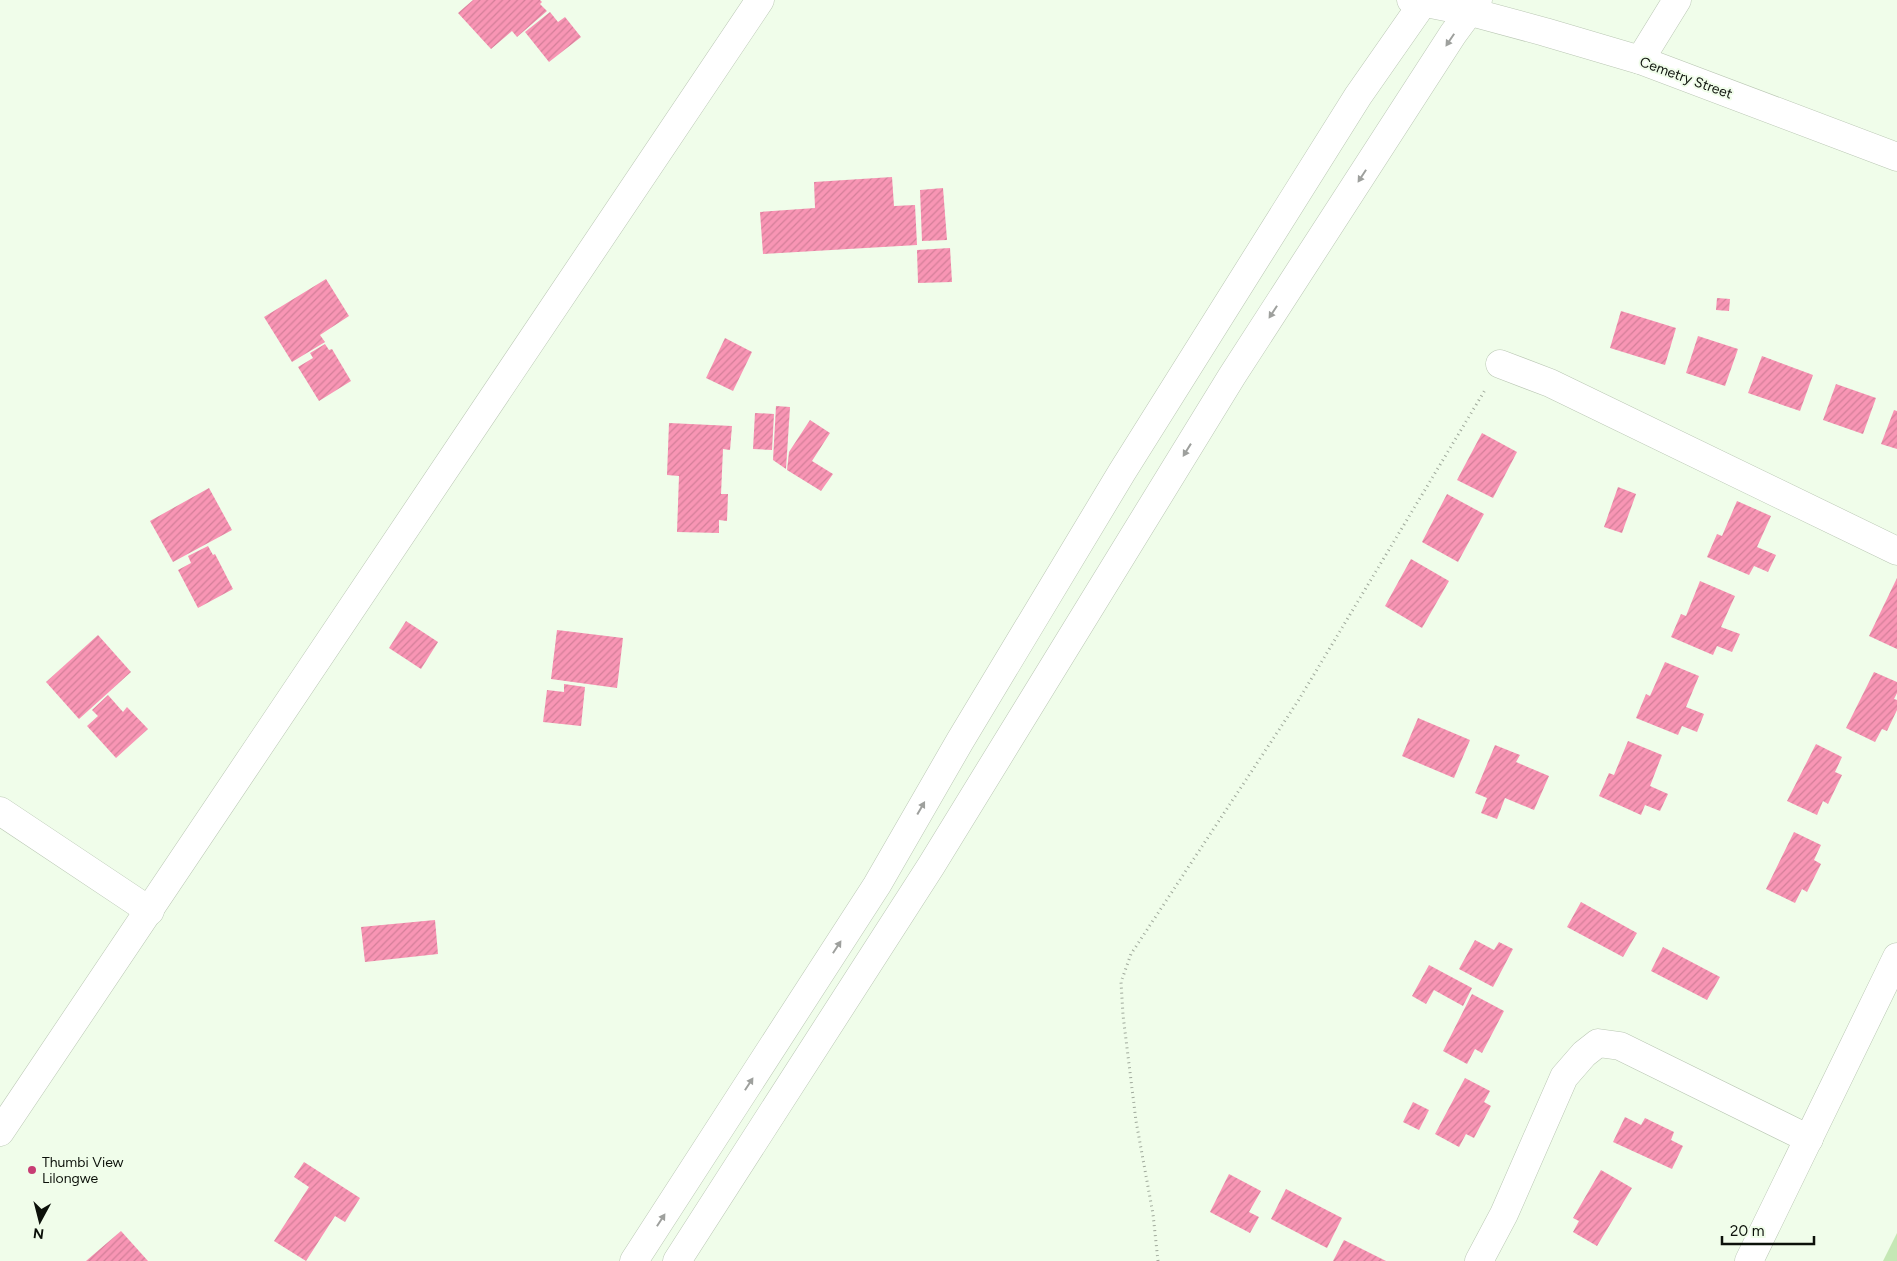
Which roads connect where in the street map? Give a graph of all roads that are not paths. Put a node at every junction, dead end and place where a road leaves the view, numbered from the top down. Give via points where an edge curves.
1 (760, 0) edge
2 (1677, 0) edge
3 (1419, 1) edge
4 (1474, 6) edge
5 (1640, 60) junction
6 (1897, 157) edge
7 (1500, 364) road end
8 (1897, 551) edge
9 (0, 811) edge
10 (150, 911) junction
11 (1897, 957) edge
12 (0, 1132) edge
13 (1809, 1139) junction
14 (634, 1261) edge
15 (677, 1261) edge
16 (1478, 1261) edge
17 (1749, 1261) edge

1 - 10 main road
2 - 5 main road
3 - 4 main road, Cemetry Street
14 -> 3 main road via 872,893 1122,472
4 - 5 main road, Cemetry Street via 1545,32
4 -> 15 main road via 1232,376 931,866
5 - 6 main road, Cemetry Street
7 - 8 main road via 1550,383
9 - 10 main road
10 - 12 main road
11 - 13 main road
13 - 16 main road via 1620,1046 1598,1044 1584,1054 1564,1077 1504,1214
13 - 17 main road

